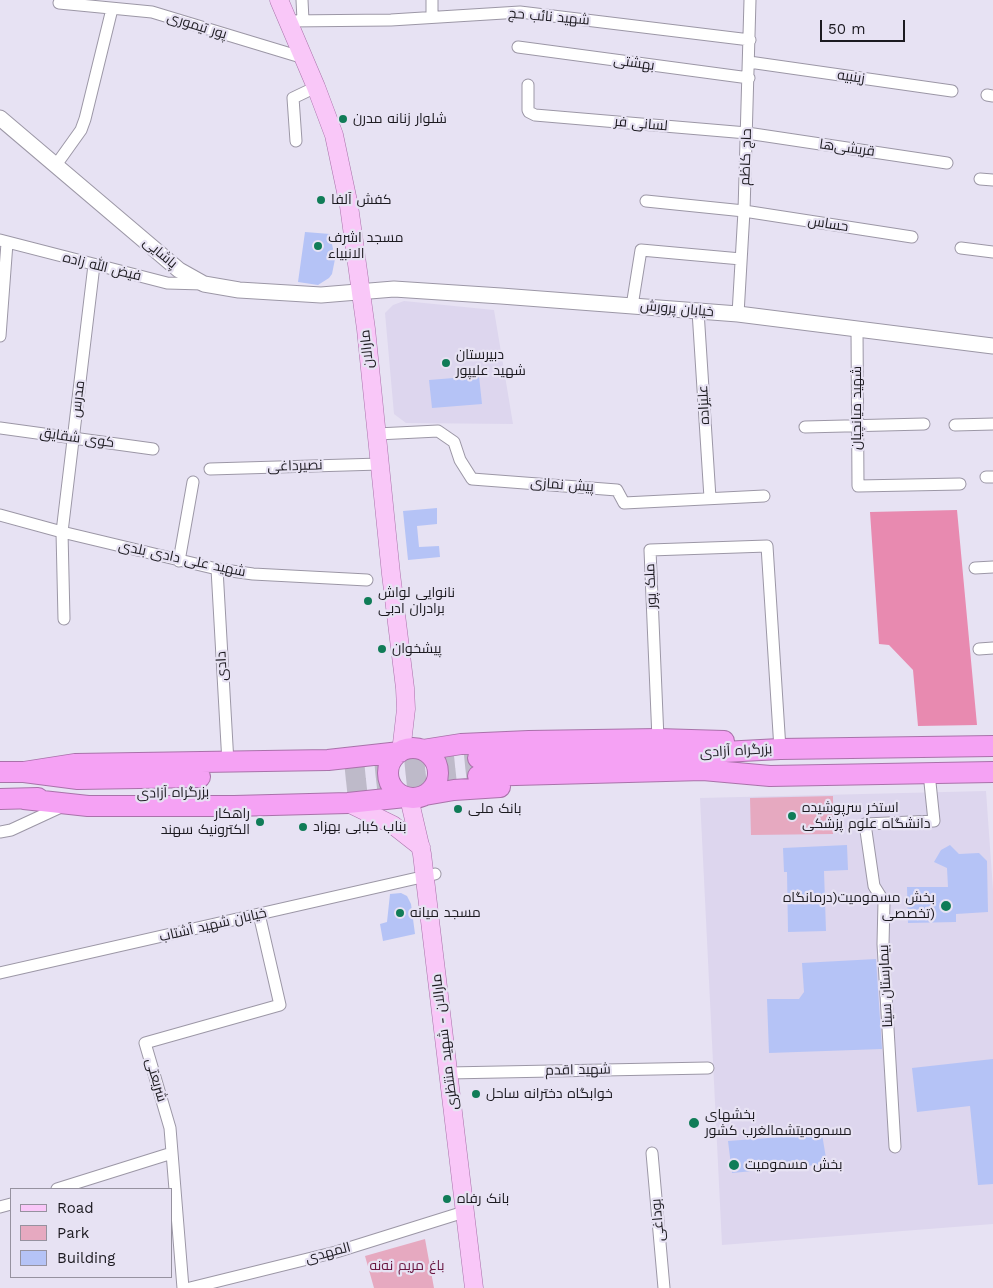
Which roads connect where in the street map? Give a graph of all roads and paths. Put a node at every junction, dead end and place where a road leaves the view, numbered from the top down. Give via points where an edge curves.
1 (279, 0) edge
2 (302, 0) edge
3 (432, 0) edge
4 (750, 0) edge
5 (59, 3) dead end
6 (520, 6) edge
7 (112, 9) junction
8 (432, 17) junction
9 (295, 20) junction
10 (750, 40) junction
11 (518, 47) dead end
12 (304, 58) junction
13 (749, 62) junction
14 (749, 78) junction
15 (528, 86) dead end
16 (316, 87) junction
17 (952, 91) dead end
18 (0, 118) edge
19 (747, 134) junction
20 (296, 141) dead end
21 (947, 163) dead end
22 (56, 165) junction
23 (980, 179) dead end
24 (993, 180) edge
25 (646, 201) dead end
26 (744, 211) junction
27 (912, 237) dead end
28 (4, 242) edge
29 (961, 248) dead end
30 (993, 252) edge
31 (741, 259) junction
32 (94, 266) junction
33 (204, 284) junction
34 (360, 292) junction
35 (632, 306) junction
36 (698, 311) junction
37 (738, 314) junction
38 (857, 329) junction
39 (0, 336) edge
40 (993, 346) edge
41 (924, 424) dead end
42 (993, 424) edge
43 (857, 425) junction
44 (955, 425) dead end
45 (805, 427) dead end
46 (0, 428) edge
47 (378, 434) junction
48 (73, 438) junction
49 (153, 449) dead end
50 (380, 464) junction
51 (210, 469) dead end
52 (193, 482) dead end
53 (960, 484) dead end
54 (764, 496) dead end
55 (710, 498) junction
56 (0, 515) edge
57 (62, 532) junction
58 (179, 560) junction
59 (993, 567) edge
60 (975, 568) dead end
61 (217, 569) junction
62 (367, 580) dead end
63 (64, 619) dead end
64 (993, 648) edge
65 (980, 649) dead end
66 (658, 739) junction
67 (448, 746) junction
68 (993, 746) edge
69 (780, 749) junction
70 (411, 751) junction
71 (369, 755) junction
72 (228, 763) junction
73 (0, 772) edge
74 (24, 772) junction
75 (929, 773) junction
76 (770, 776) junction
77 (993, 776) edge
78 (347, 788) junction
79 (454, 790) junction
80 (413, 796) junction
81 (24, 799) junction
82 (373, 799) junction
83 (0, 800) edge
84 (66, 804) junction
85 (0, 832) edge
86 (421, 847) junction
87 (430, 875) junction
88 (259, 914) junction
89 (0, 973) edge
90 (708, 1068) dead end
91 (448, 1073) junction
92 (895, 1147) dead end
93 (172, 1153) junction
94 (652, 1153) dead end
95 (60, 1188) edge
96 (464, 1212) junction
97 (183, 1288) edge
98 (190, 1288) edge
99 (474, 1288) edge
100 (664, 1288) edge

1 - 9 main road, مارالان
2 - 9 street
3 - 8 street
4 - 10 street, حاج کاظم
5 - 7 street, پور تیموری
6 - 8 street, شهید نائب حج
6 - 10 street, شهید نائب حج
7 - 12 street, پور تیموری via 152,12
7 - 22 street via 86,119
8 - 9 street, شهید نائب حج
9 - 12 main road, مارالان
10 - 13 street, حاج کاظم
11 - 14 street, بهشتی
12 - 16 main road, مارالان
13 - 14 street, حاج کاظم
13 - 17 street, زینبیه
14 - 19 street, حاج کاظم
15 - 19 street, لسانی فر via 528,110 535,115
16 - 20 street via 293,98
16 - 34 main road, مارالان via 334,136 349,206
18 - 22 main road, پاشایی
19 - 21 street, قریشی‌ها
19 - 26 street, حاج کاظم
22 - 33 main road, پاشایی via 179,270
23 - 24 street
25 - 26 street, حساس
26 - 27 street, حساس
26 - 31 street, حاج کاظم
28 - 32 street, فیض الله زاده
28 - 39 street
29 - 30 street
31 - 35 street via 641,250
31 - 37 street, حاج کاظم
32 - 33 street, فیض الله زاده via 166,283
32 - 48 street, مدرس
33 - 34 main road, پاشایی via 238,290 321,295
34 - 35 main road, خیابان پرورش via 394,289
34 - 47 main road, مارالان
35 - 36 main road, خیابان پرورش
36 - 37 main road, خیابان پرورش
36 - 55 street, علیزاده
37 - 38 main road, خیابان پرورش
38 - 40 main road, خیابان پرورش
38 - 43 street, شهید میانچیان
41 - 43 street
42 - 44 street
43 - 45 street
43 - 53 street, شهید میانچیان via 858,486
46 - 48 street, کوی شقایق
47 - 50 main road, مارالان
47 - 55 street, پیش نمازی via 438,431 454,442 472,479 617,490 624,502
48 - 49 street, کوی شقایق
48 - 57 street, مدرس
50 - 51 street, نصیرداغی
50 - 70 main road, مارالان
52 - 58 street
54 - 55 street, پیش نمازی
56 - 57 street, شهید علی دادی بلدی
57 - 58 street, شهید علی دادی بلدی
57 - 63 street, مدرس
58 - 61 street, شهید علی دادی بلدی
59 - 60 street
61 - 62 street, شهید علی دادی بلدی
61 - 72 street, دادی
64 - 65 street
66 - 67 highway
66 - 69 highway via 713,740
66 - 69 street, ملک پور via 650,550 767,546
67 - 70 highway
67 - 79 highway via 443,755 442,769 445,781
68 - 69 highway, بزرگراه آزادی
69 - 76 highway, بزرگراه آزادی via 478,767 703,770
70 - 71 highway
70 - 80 highway via 391,762 389,776 394,789
70 - 80 highway via 433,760 438,772 434,786
71 - 72 highway via 328,760
71 - 82 highway via 381,774 380,788
72 - 74 highway via 75,764
73 - 74 highway, بزرگراه آزادی
74 - 78 highway, بزرگراه آزادی via 78,779 254,776
75 - 76 highway, بزرگراه آزادی
75 - 77 highway, بزرگراه آزادی
75 - 92 street, بیمارستان سینا via 934,821 866,824 874,886 884,902 883,944
76 - 79 highway, بزرگراه آزادی via 708,782
78 - 81 highway, بزرگراه آزادی
78 - 82 highway, بزرگراه آزادی
78 - 84 highway via 234,806
78 - 86 main road
79 - 80 highway, بزرگراه آزادی
80 - 82 highway, بزرگراه آزادی
80 - 86 main road, مارالان - شهید منتظری
81 - 83 highway, بزرگراه آزادی
81 - 84 highway
84 - 85 street
86 - 87 main road, مارالان - شهید منتظری
87 - 88 street, خیابان شهید آشتاب
87 - 91 main road, مارالان - شهید منتظری
88 - 89 street, خیابان شهید آشتاب
88 - 93 street, شریعتی via 280,1005 146,1044 170,1128
90 - 91 street, شهید اقدم
91 - 96 main road, مارالان - شهید منتظری
93 - 95 street
93 - 97 street, شریعتی
94 - 100 street, بوداغی
96 - 98 street, المهدی via 336,1252
96 - 99 main road, مارالان - شهید منتظری

